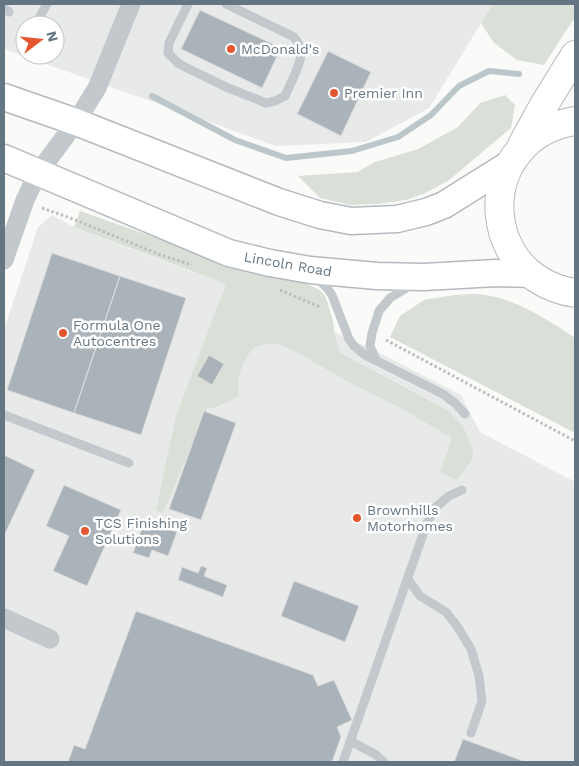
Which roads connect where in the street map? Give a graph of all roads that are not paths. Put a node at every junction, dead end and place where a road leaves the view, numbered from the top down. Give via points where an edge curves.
1 (47, 4) edge
2 (131, 4) edge
3 (188, 4) edge
4 (226, 4) edge
5 (41, 15) edge
6 (575, 55) edge
7 (4, 96) edge
8 (575, 120) edge
9 (76, 122) junction
10 (4, 158) edge
11 (513, 159) junction
12 (38, 173) junction
13 (4, 260) edge
14 (310, 270) junction
15 (530, 274) junction
16 (424, 277) junction
17 (571, 294) edge
18 (376, 360) junction
19 (465, 414) dead end
20 (4, 415) edge
21 (130, 463) dead end
22 (462, 490) dead end
23 (408, 579) junction
24 (4, 618) edge
25 (50, 639) dead end
26 (471, 733) dead end
27 (350, 741) junction
28 (343, 762) edge
29 (384, 762) edge

1 - 5 lane
2 - 9 street via 97,88
3 - 4 lane via 169,43 168,53 179,64 266,103 285,96 301,58 299,44 294,37 249,11
6 - 11 highway
7 - 9 main road
8 - 11 highway via 542,132
9 - 11 main road via 279,202 351,221 397,219 426,212 444,205
9 - 12 street
10 - 12 main road, Lincoln Road
11 - 15 highway via 500,194 501,228 515,258
12 - 13 street via 24,200
12 - 14 main road, Lincoln Road via 230,253
14 - 16 main road, Lincoln Road
14 - 18 lane via 332,295 354,346
15 - 16 main road, Lincoln Road via 496,272
15 - 17 highway
16 - 18 lane via 390,298 379,311 370,346
18 - 19 lane via 443,394
20 - 21 lane
22 - 23 lane via 436,507 427,523
23 - 26 lane via 420,596 446,612 471,649 482,701
23 - 27 lane
24 - 25 street
27 - 28 lane
27 - 29 lane

